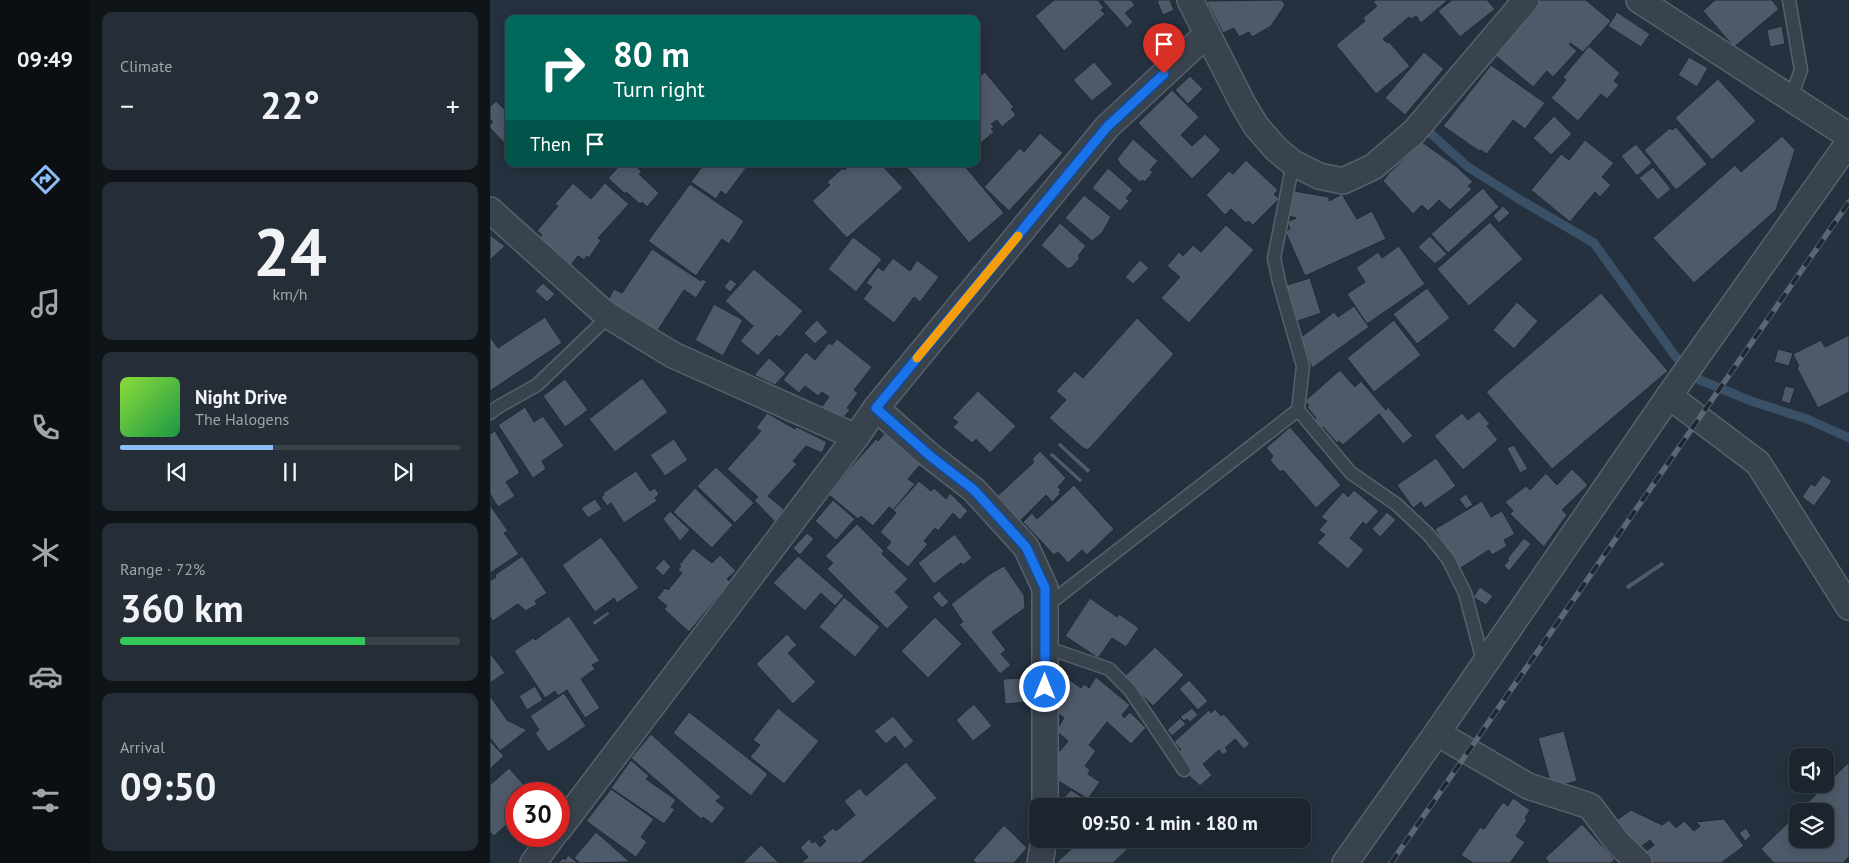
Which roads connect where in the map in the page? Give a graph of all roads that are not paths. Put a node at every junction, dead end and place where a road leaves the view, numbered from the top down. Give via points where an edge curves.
1 (1190, 0) edge
2 (1526, 0) edge
3 (1639, 0) edge
4 (1789, 0) edge
5 (1207, 34) junction
6 (1791, 98) junction
7 (1849, 136) edge
8 (1849, 142) edge
9 (1293, 163) junction
10 (490, 210) edge
11 (609, 316) junction
12 (1669, 396) junction
13 (876, 408) junction
14 (1298, 410) junction
15 (490, 413) edge
16 (856, 437) junction
17 (1849, 606) edge
18 (1045, 607) junction
19 (1045, 648) junction
20 (1484, 665) junction
21 (1437, 733) junction
22 (1184, 770) dead end
23 (1045, 798) edge
24 (570, 814) edge
25 (545, 847) edge
26 (1042, 848) edge
27 (533, 863) edge
28 (1040, 863) edge
29 (1345, 863) edge
30 (1639, 863) edge

1 - 5 street
2 - 9 street via 1414,132 1373,168 1343,181 1319,176
3 - 6 street
4 - 6 lane via 1802,70
5 - 9 street via 1256,126
5 - 13 street via 1107,127
6 - 7 street
8 - 12 street
9 - 14 lane via 1274,258 1303,366
10 - 11 street
11 - 15 lane via 537,385
11 - 16 street via 673,355
12 - 17 street via 1758,463
12 - 20 street
13 - 16 street
13 - 18 street via 974,490 1026,547 1045,588
14 - 18 lane
14 - 20 lane via 1351,473 1396,504 1429,535 1448,559 1464,593
16 - 24 street
18 - 19 street
19 - 22 lane via 1109,670 1130,690
19 - 23 street
20 - 21 street
21 - 29 street
21 - 30 street via 1528,786 1590,806 1618,843
25 - 27 street
26 - 28 street

